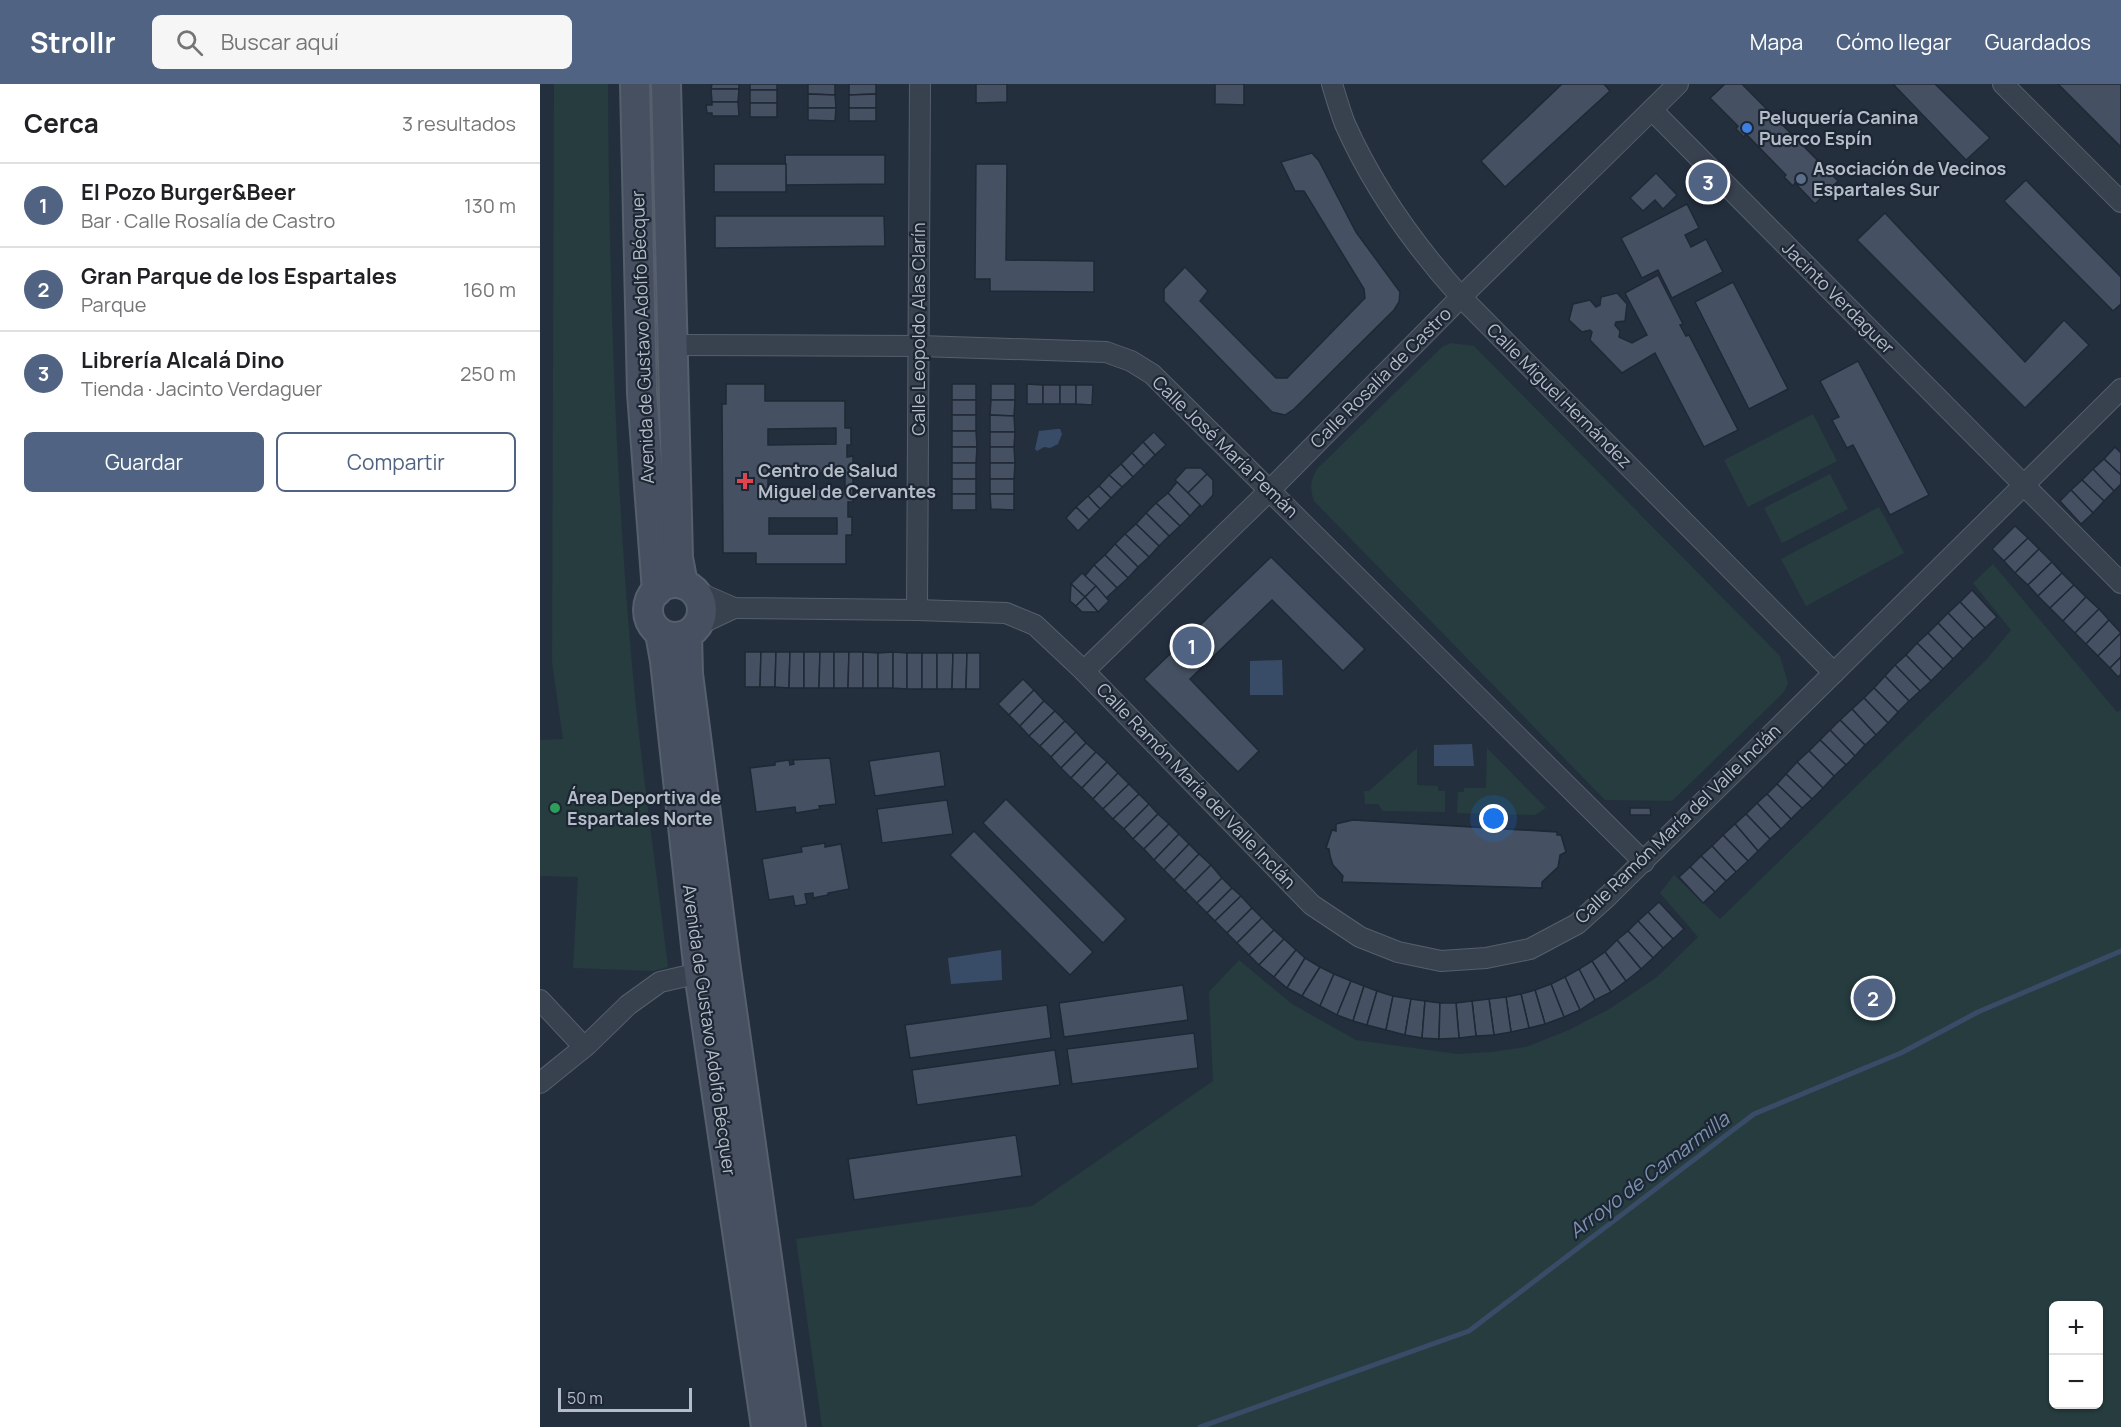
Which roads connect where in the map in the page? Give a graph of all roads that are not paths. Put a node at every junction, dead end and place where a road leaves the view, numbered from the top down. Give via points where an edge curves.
1 (635, 84) edge
2 (666, 84) edge
3 (920, 84) edge
4 (1332, 84) edge
5 (1678, 84) edge
6 (2003, 84) edge
7 (1652, 110) junction
8 (2121, 202) edge
9 (1461, 297) junction
10 (671, 345) junction
11 (920, 346) junction
12 (2121, 389) edge
13 (2024, 485) junction
14 (1270, 490) junction
15 (2121, 583) edge
16 (678, 589) junction
17 (734, 608) junction
18 (917, 610) junction
19 (682, 631) junction
20 (1084, 671) junction
21 (1834, 673) junction
22 (1644, 862) junction
23 (699, 973) junction
24 (540, 1000) edge
25 (584, 1047) junction
26 (540, 1083) edge
27 (766, 1427) edge
28 (791, 1427) edge

1 - 16 street, Avenida de Gustavo Adolfo Bécquer via 642,393
2 - 10 street, Avenida de Gustavo Adolfo Bécquer
3 - 11 street, Calle Leopoldo Alas Clarín
4 - 9 street, Calle Miguel Hernández via 1345,123 1383,194 1431,263
5 - 7 street, Calle Rosalía de Castro
6 - 8 street
7 - 9 street, Calle Rosalía de Castro
7 - 13 street, Jacinto Verdaguer
9 - 14 street, Calle Rosalía de Castro
9 - 21 street, Calle Miguel Hernández
10 - 11 street, Calle José María Pemán
10 - 16 street, Avenida de Gustavo Adolfo Bécquer
11 - 14 street, Calle José María Pemán via 1106,352 1131,361 1152,374
11 - 18 street, Calle Leopoldo Alas Clarín
12 - 13 street, Calle Ramón María del Valle Inclán
13 - 15 street, Jacinto Verdaguer
13 - 21 street, Calle Ramón María del Valle Inclán
14 - 20 street, Calle Rosalía de Castro
14 - 22 street, Calle José María Pemán
16 - 17 street, Calle Ramón María del Valle Inclán
16 - 19 street via 703,608 702,617
16 - 19 street via 652,597 648,613 651,620
17 - 18 street, Calle Ramón María del Valle Inclán
17 - 19 street, Calle Ramón María del Valle Inclán
18 - 20 street, Calle Ramón María del Valle Inclán via 1006,613 1035,625
19 - 23 street, Avenida de Gustavo Adolfo Bécquer via 665,661
19 - 28 street, Avenida de Gustavo Adolfo Bécquer
20 - 22 street, Calle Ramón María del Valle Inclán via 1312,905 1360,937 1398,952 1441,961 1486,958 1530,949 1577,924
21 - 22 street, Calle Ramón María del Valle Inclán
23 - 25 street via 660,982 628,1005
23 - 27 street, Avenida de Gustavo Adolfo Bécquer
24 - 25 street
25 - 26 street

